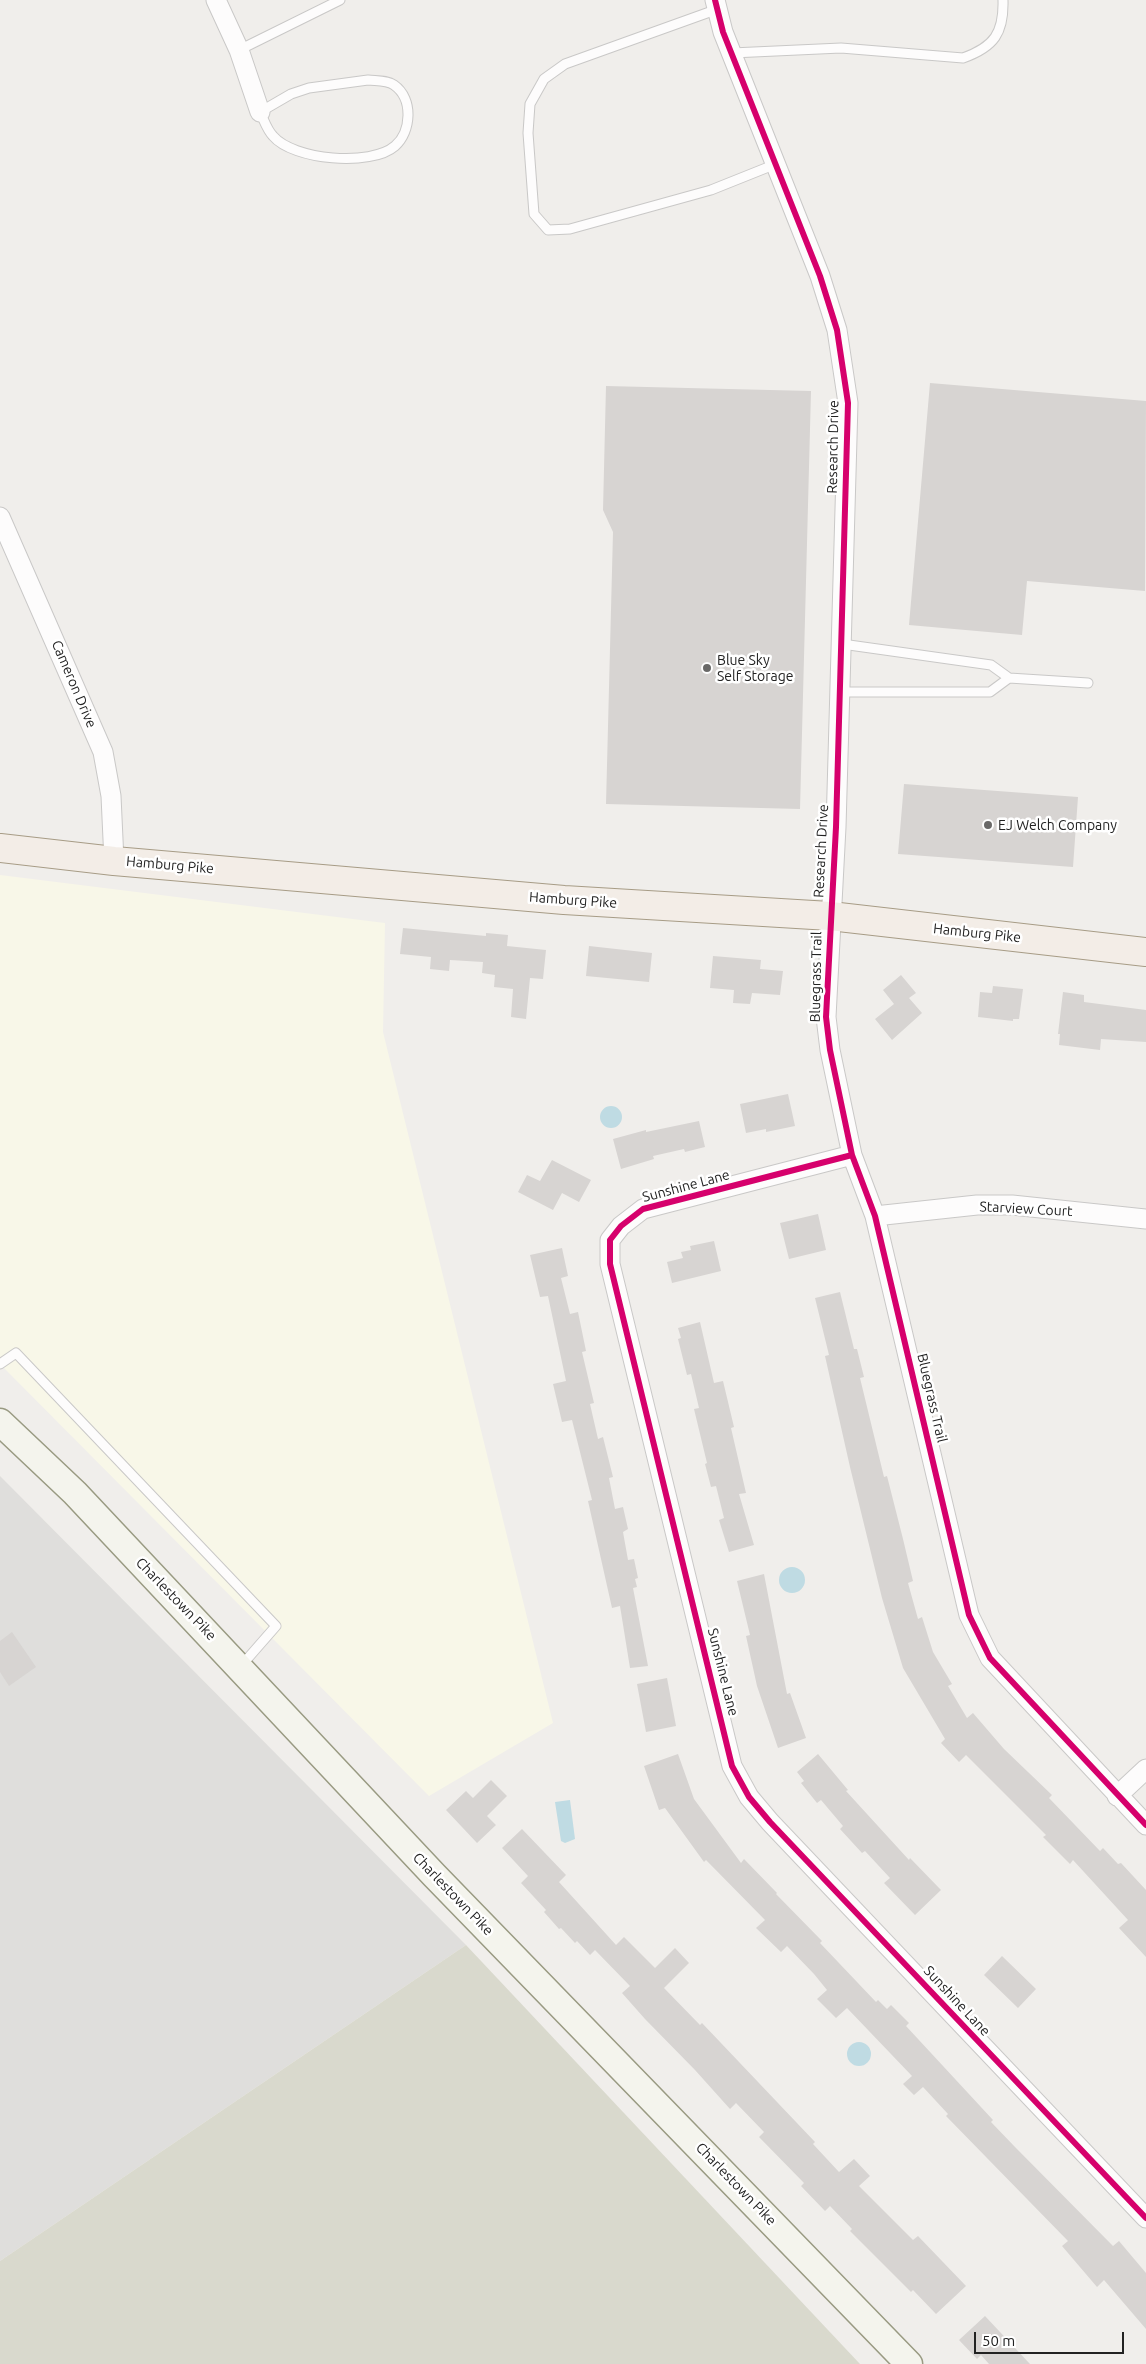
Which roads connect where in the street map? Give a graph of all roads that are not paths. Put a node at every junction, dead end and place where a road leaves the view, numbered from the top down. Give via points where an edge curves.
1 (216, 0) edge
2 (340, 0) edge
3 (1003, 0) edge
4 (716, 4) edge
5 (239, 50) junction
6 (732, 54) junction
7 (260, 112) junction
8 (776, 164) junction
9 (0, 517) edge
10 (842, 644) junction
11 (1009, 678) junction
12 (1088, 683) dead end
13 (840, 692) junction
14 (0, 848) edge
15 (114, 860) junction
16 (830, 916) junction
17 (1146, 952) edge
18 (852, 1155) junction
19 (875, 1216) junction
20 (1146, 1219) edge
21 (0, 1364) edge
22 (0, 1422) edge
23 (240, 1667) junction
24 (1146, 1769) edge
25 (1117, 1796) junction
26 (1146, 1825) edge
27 (1146, 2218) edge
28 (909, 2364) edge

1 - 5 street
2 - 5 lane
3 - 6 lane via 1004,19 997,37 980,52 963,58 841,48
4 - 6 street, Research Drive
4 - 8 lane via 565,64 544,79 530,104 528,133 534,214 548,230 570,229 711,190
5 - 7 street
6 - 8 street, Research Drive
7 - 7 lane via 273,136 300,153 320,157 384,153 404,136 407,122 407,107 402,93 382,81 309,88 291,94
8 - 10 street, Research Drive via 820,276 837,330 848,403
9 - 15 street, Cameron Drive via 103,752 111,796
10 - 11 lane via 991,665
10 - 13 street, Research Drive
11 - 12 lane
11 - 13 lane via 990,692
13 - 16 street, Research Drive
14 - 15 main road, Hamburg Pike
15 - 16 main road, Hamburg Pike via 564,900
16 - 17 main road, Hamburg Pike
16 - 18 street, Bluegrass Trail via 826,1017
18 - 19 street, Bluegrass Trail
18 - 27 street, Sunshine Lane via 643,1209 621,1226 610,1240 610,1264 732,1766 749,1797 770,1822
19 - 20 street, Starview Court via 977,1205 1012,1205
19 - 25 street, Bluegrass Trail via 969,1615 990,1658
21 - 23 lane via 16,1352 276,1626
22 - 23 street, Charlestown Pike via 82,1501
23 - 28 street, Charlestown Pike via 427,1868
24 - 25 street
25 - 26 street, Bluegrass Trail

